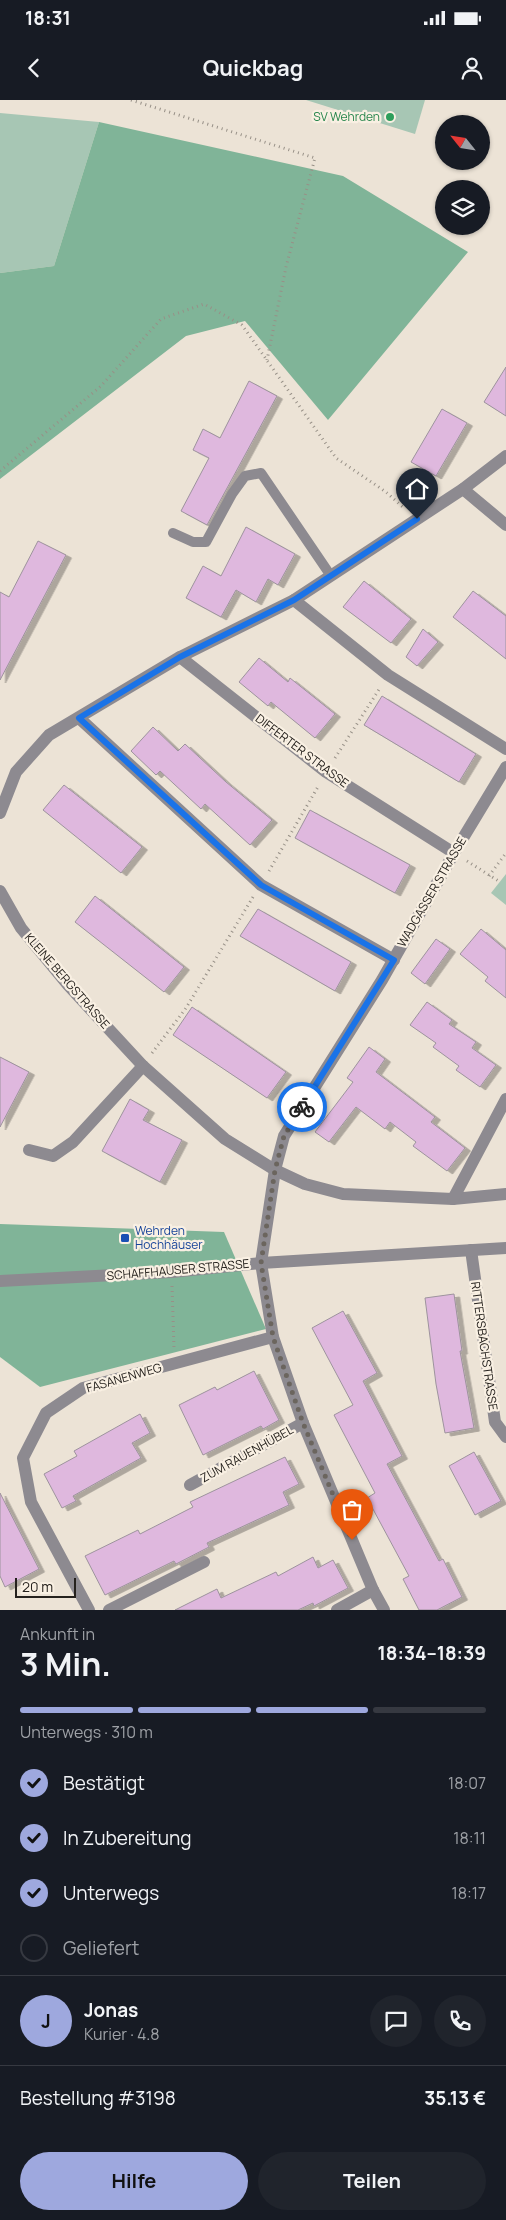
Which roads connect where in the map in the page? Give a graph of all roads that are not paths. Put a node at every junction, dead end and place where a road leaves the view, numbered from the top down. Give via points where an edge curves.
1 (506, 456) edge
2 (463, 489) junction
3 (506, 525) edge
4 (173, 533) dead end
5 (331, 576) junction
6 (294, 600) junction
7 (180, 657) junction
8 (79, 718) junction
9 (506, 749) edge
10 (506, 767) edge
11 (0, 813) edge
12 (454, 853) junction
13 (0, 891) edge
14 (394, 960) junction
15 (143, 1066) junction
16 (506, 1099) edge
17 (29, 1150) dead end
18 (275, 1170) junction
19 (506, 1194) edge
20 (453, 1199) junction
21 (506, 1248) edge
22 (471, 1250) junction
23 (261, 1263) junction
24 (0, 1281) edge
25 (273, 1337) junction
26 (303, 1423) junction
27 (506, 1437) edge
28 (190, 1486) dead end
29 (204, 1562) dead end
30 (373, 1590) junction
31 (90, 1610) edge
32 (109, 1610) edge
33 (337, 1610) edge
34 (384, 1610) edge

1 - 2 street
2 - 3 street
2 - 5 street
4 - 5 lane via 194,542 206,542 245,476 261,473
5 - 6 street
6 - 7 street
6 - 9 street via 388,676
7 - 8 street
7 - 12 street, DIFFERTER STRASSE via 326,772
8 - 11 street via 48,735 16,772
8 - 14 street via 261,885
10 - 12 street, WADGASSER STRASSE
12 - 14 street, WADGASSER STRASSE
13 - 15 street, KLEINE BERGSTRASSE via 22,928 68,985
14 - 18 street, WADGASSER STRASSE via 284,1136
15 - 17 street via 72,1142 54,1156
15 - 18 street, KLEINE BERGSTRASSE via 225,1139
16 - 20 street
18 - 20 street, KLEINE BERGSTRASSE via 305,1184 343,1194
18 - 23 street, WADGASSER STRASSE
19 - 20 street
21 - 22 street, SCHAFFHAUSER STRASSE
22 - 23 street, SCHAFFHAUSER STRASSE
22 - 27 street, RITTERSBACHSTRASSE via 495,1422
23 - 24 street, SCHAFFHAUSER STRASSE via 172,1272
23 - 25 street, ZUM RAUENHÜBEL
25 - 26 street, ZUM RAUENHÜBEL
25 - 31 street, FASANENWEG via 83,1388 46,1413 23,1458 31,1502
26 - 28 street, ZUM RAUENHÜBEL
26 - 30 street, ZUM RAUENHÜBEL
29 - 32 street
30 - 33 street
30 - 34 street, ZUM RAUENHÜBEL

